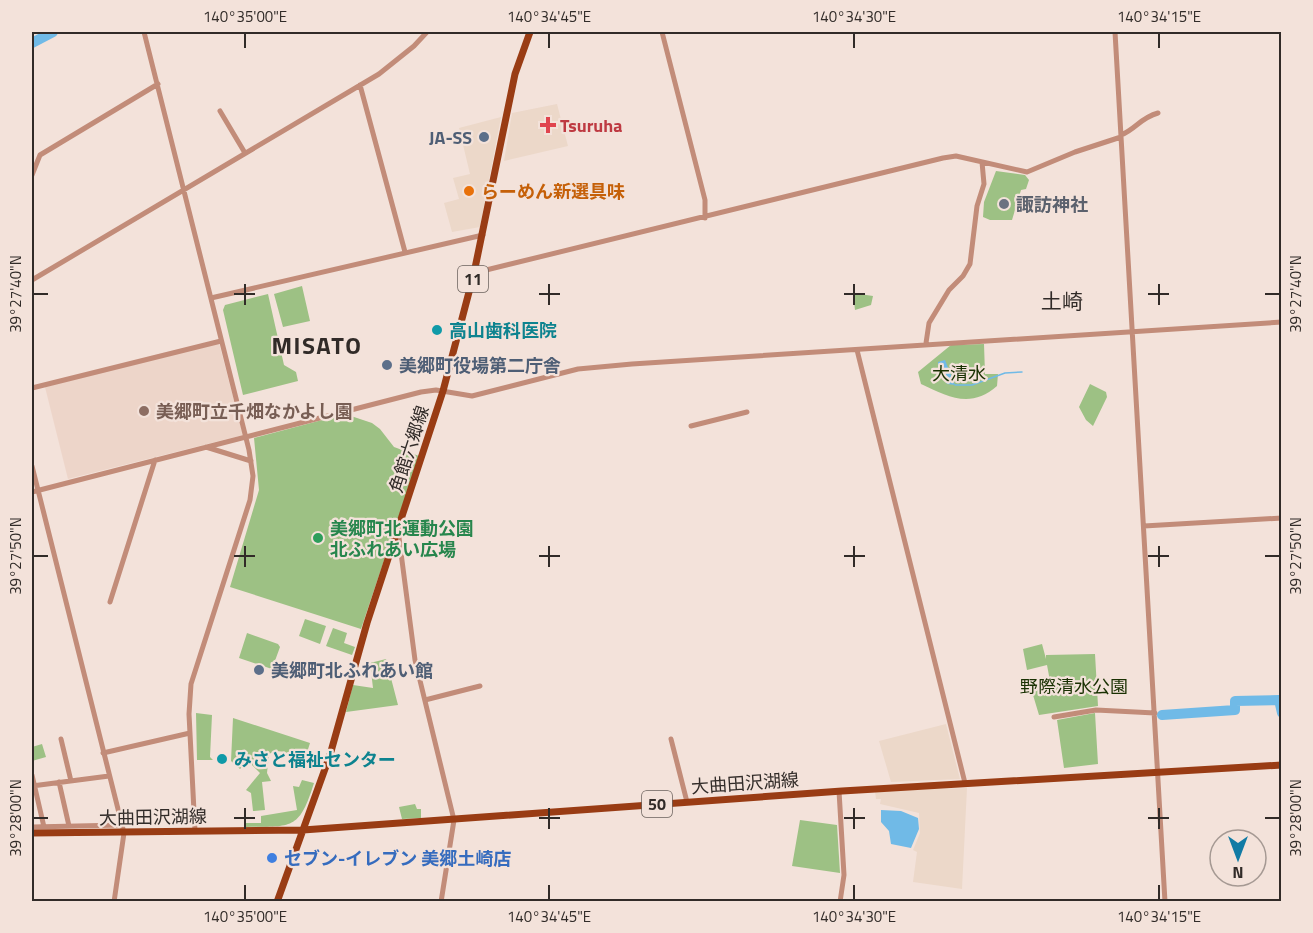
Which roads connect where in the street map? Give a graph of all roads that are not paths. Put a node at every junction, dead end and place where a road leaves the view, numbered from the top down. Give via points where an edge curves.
1 (144, 32) edge
2 (427, 32) edge
3 (530, 32) edge
4 (662, 32) edge
5 (1115, 32) edge
6 (158, 84) junction
7 (360, 85) junction
8 (219, 111) dead end
9 (1158, 112) dead end
10 (1121, 136) junction
11 (245, 153) junction
12 (982, 162) junction
13 (32, 175) edge
14 (184, 190) junction
15 (705, 218) junction
16 (483, 235) junction
17 (405, 252) junction
18 (474, 273) junction
19 (32, 280) edge
20 (211, 298) junction
21 (1281, 322) edge
22 (1133, 331) junction
23 (221, 341) junction
24 (926, 343) junction
25 (857, 350) junction
26 (32, 388) edge
27 (443, 391) junction
28 (747, 412) dead end
29 (691, 426) dead end
30 (246, 436) junction
31 (205, 446) junction
32 (155, 460) junction
33 (251, 461) junction
34 (32, 466) edge
35 (34, 491) edge
36 (1281, 518) edge
37 (1144, 526) junction
38 (398, 530) junction
39 (110, 602) dead end
40 (480, 686) dead end
41 (425, 700) junction
42 (1155, 713) junction
43 (1054, 717) dead end
44 (190, 733) junction
45 (61, 739) dead end
46 (671, 739) dead end
47 (103, 753) junction
48 (1281, 765) edge
49 (1159, 772) junction
50 (32, 775) edge
51 (109, 776) junction
52 (71, 781) junction
53 (59, 782) junction
54 (965, 783) junction
55 (33, 786) edge
56 (839, 791) junction
57 (687, 802) junction
58 (454, 820) junction
59 (69, 826) junction
60 (32, 827) edge
61 (44, 827) junction
62 (123, 829) junction
63 (303, 830) junction
64 (195, 831) junction
65 (32, 833) edge
66 (114, 902) edge
67 (277, 902) edge
68 (441, 902) edge
69 (840, 902) edge
70 (1165, 902) edge

1 - 6 street
2 - 7 street via 403,56
3 - 16 main road, 角館六郷線 / 11 via 514,74
4 - 15 street via 705,200
5 - 10 street
6 - 13 street via 40,155
6 - 14 street
7 - 11 street
7 - 17 street
8 - 11 street
9 - 10 street via 1143,117
10 - 12 street via 1034,171 1010,170
10 - 22 street
11 - 14 street
12 - 15 street via 956,156 943,158
12 - 24 street via 984,184 977,206 970,264 929,323
14 - 19 street
14 - 20 street
15 - 18 street
16 - 17 street
16 - 18 main road, 角館六郷線 / 11
17 - 20 street
18 - 27 main road, 角館六郷線 / 11
20 - 23 street
21 - 22 street
22 - 24 street
22 - 37 street
23 - 26 street
23 - 30 street
24 - 25 street
25 - 27 street via 578,369 472,396
25 - 54 street
27 - 30 street via 421,392
27 - 38 main road, 角館六郷線 / 11
28 - 29 street
30 - 31 street
30 - 33 street
31 - 32 street
31 - 33 street
32 - 35 street
32 - 39 street
33 - 44 street via 250,500 191,684
34 - 35 street
35 - 47 street
36 - 37 street
37 - 42 street
38 - 41 street via 415,660
38 - 63 main road, 角館六郷線 / 11 via 330,755
40 - 41 street
41 - 58 street
42 - 43 street via 1096,710
42 - 49 street
44 - 47 street
44 - 64 street
45 - 52 street
46 - 57 street
47 - 51 street
48 - 49 main road, 大曲田沢湖線 / 50
49 - 54 main road, 大曲田沢湖線 / 50
49 - 70 street
50 - 55 street
51 - 52 street
51 - 62 street
52 - 53 street
53 - 55 street
53 - 59 street
54 - 56 main road, 大曲田沢湖線 / 50
55 - 61 street
56 - 57 main road, 大曲田沢湖線 / 50
56 - 69 street via 844,875
57 - 58 main road, 大曲田沢湖線 / 50
58 - 63 main road, 大曲田沢湖線 / 50
58 - 68 street
59 - 61 street
59 - 62 street
60 - 61 street
62 - 64 main road, 大曲田沢湖線 / 50
62 - 65 main road, 大曲田沢湖線 / 50
62 - 66 street
63 - 64 main road, 大曲田沢湖線 / 50
63 - 67 main road, 角館六郷線 / 11

